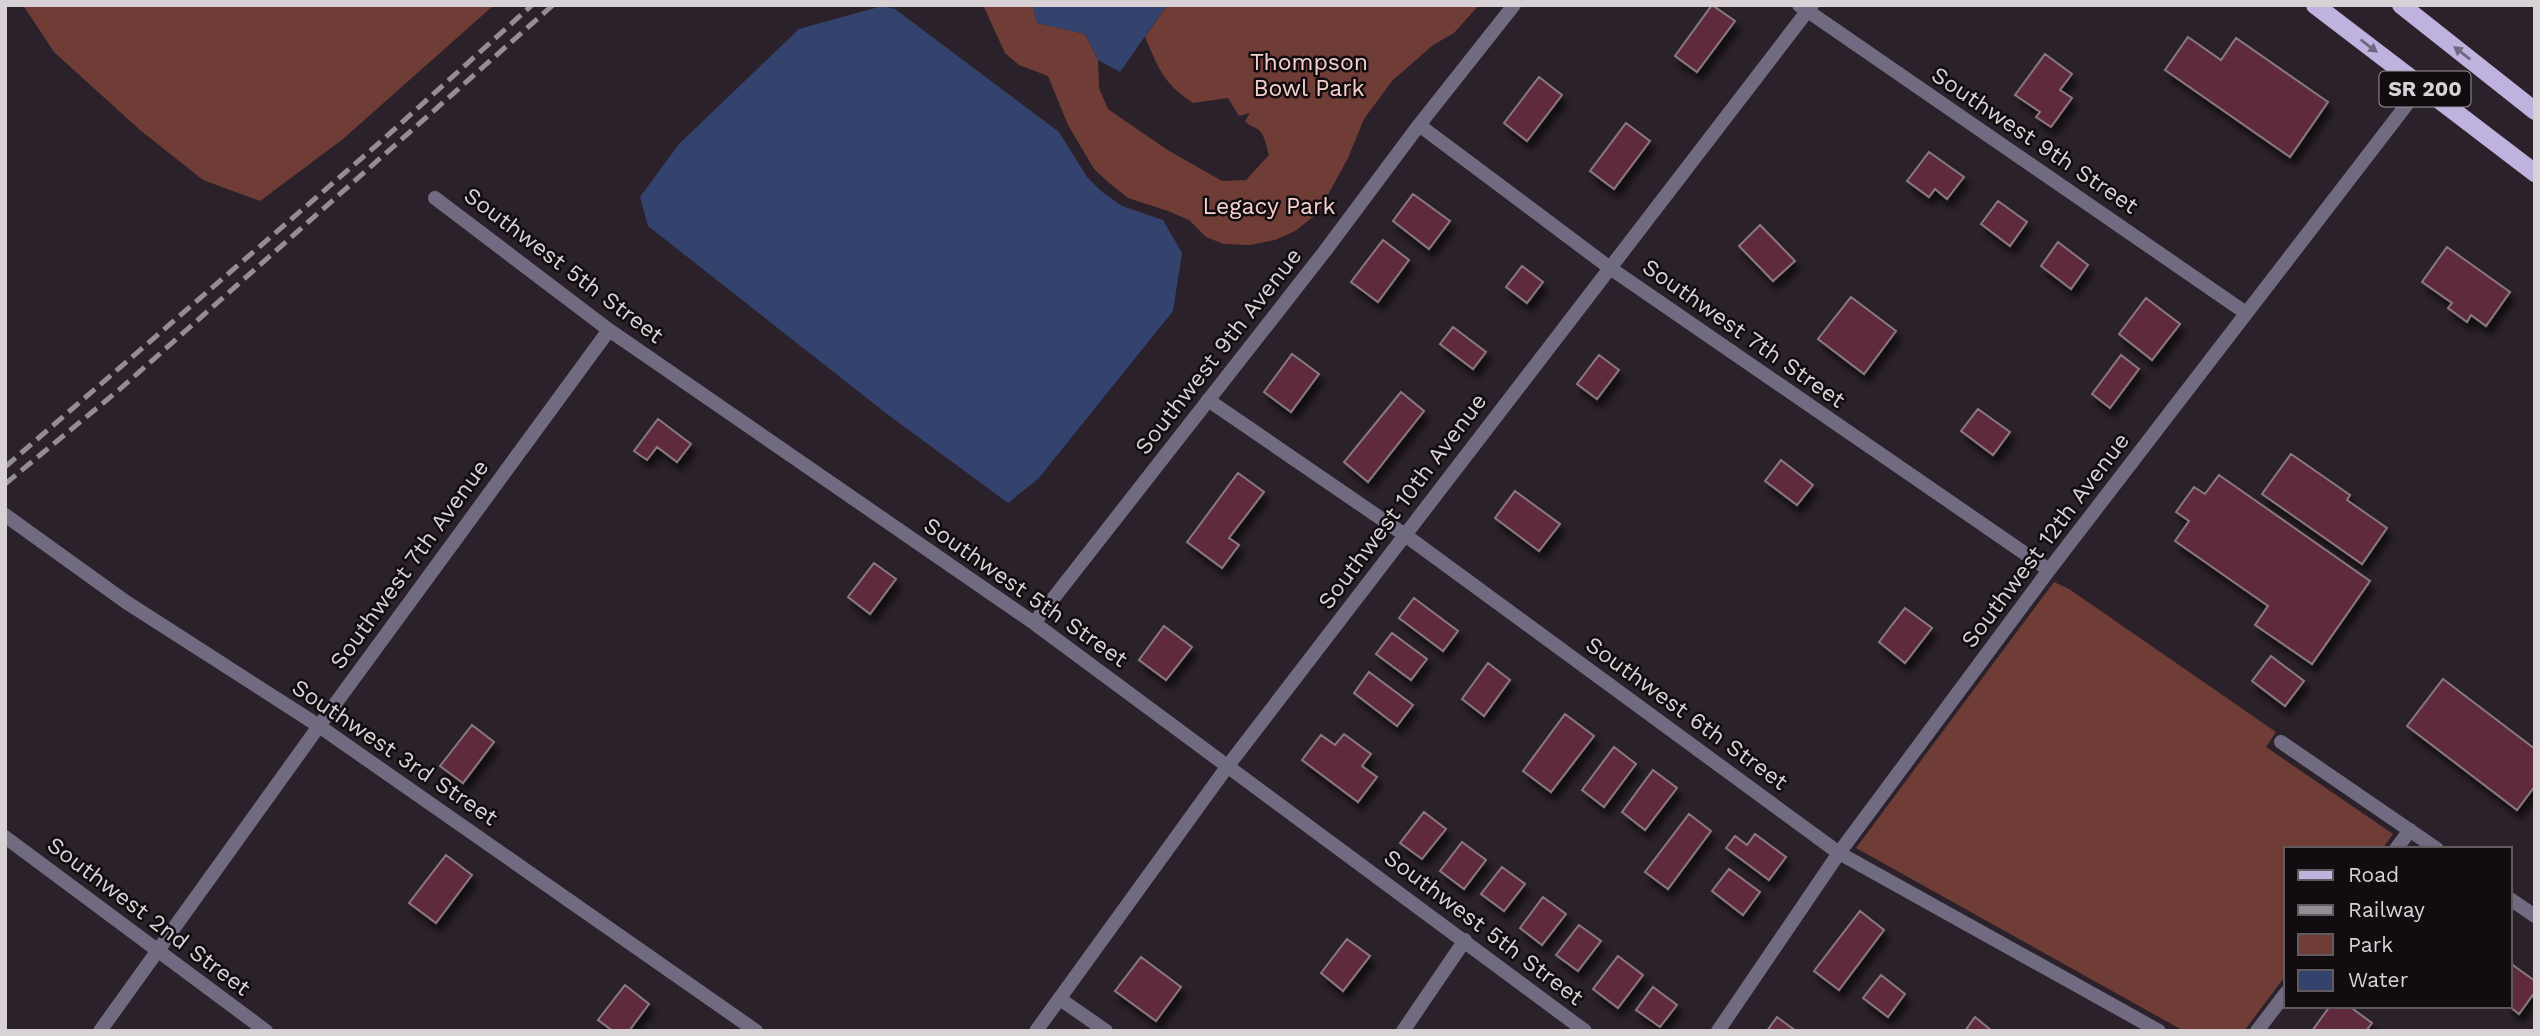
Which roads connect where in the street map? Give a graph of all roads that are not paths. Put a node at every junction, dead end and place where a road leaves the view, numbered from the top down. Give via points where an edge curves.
1 (1514, 5) edge
2 (2315, 5) edge
3 (2401, 5) edge
4 (1806, 7) edge
5 (2421, 86) junction
6 (2535, 111) edge
7 (1419, 125) junction
8 (2535, 173) edge
9 (435, 198) dead end
10 (1610, 268) junction
11 (2246, 313) junction
12 (609, 330) junction
13 (1208, 400) junction
14 (5, 515) edge
15 (1405, 535) junction
16 (2049, 570) junction
17 (1034, 623) junction
18 (319, 726) junction
19 (2281, 742) dead end
20 (1227, 767) junction
21 (2410, 831) junction
22 (5, 837) edge
23 (2398, 847) edge
24 (2434, 847) edge
25 (1839, 853) junction
26 (2512, 900) edge
27 (2535, 916) edge
28 (1465, 940) junction
29 (157, 951) junction
30 (2284, 996) edge
31 (1060, 999) junction
32 (100, 1031) edge
33 (266, 1031) edge
34 (756, 1031) edge
35 (1036, 1031) edge
36 (1106, 1031) edge
37 (1403, 1031) edge
38 (1585, 1031) edge
39 (1718, 1031) edge
40 (2159, 1031) edge
41 (2258, 1031) edge

1 - 7 street, Southwest 9th Avenue
2 -> 5 main road, SR 200
6 -> 3 main road, SR 200
4 - 10 street, Southwest 10th Avenue
4 - 11 street, Southwest 9th Street
5 - 8 main road, SR 200
5 - 11 street, Southwest 12th Avenue
7 - 10 street, Southwest 7th Street
7 - 13 street, Southwest 9th Avenue
9 - 12 street, Southwest 5th Street
10 - 15 street, Southwest 10th Avenue
10 - 16 street, Southwest 7th Street
11 - 16 street, Southwest 12th Avenue
12 - 17 street, Southwest 5th Street
12 - 18 street, Southwest 7th Avenue
13 - 15 street, Southwest 6th Street
13 - 17 street, Southwest 9th Avenue
14 - 18 street, Southwest 3rd Street via 126,602
15 - 20 street, Southwest 10th Avenue
15 - 25 street, Southwest 6th Street
16 - 25 street, Southwest 12th Avenue
17 - 20 street, Southwest 5th Street
18 - 29 street, Southwest 7th Avenue
18 - 34 street, Southwest 3rd Street
19 - 21 street
20 - 28 street, Southwest 5th Street
20 - 31 street, Southwest 10th Avenue
21 - 23 street
21 - 24 street
22 - 29 street, Southwest 2nd Street
25 - 39 street, Southwest 12th Avenue
25 - 40 street, Southwest 6th Street
26 - 27 street
28 - 37 street
28 - 38 street, Southwest 5th Street
29 - 32 street, Southwest 7th Avenue
29 - 33 street, Southwest 2nd Street
30 - 41 street
31 - 35 street, Southwest 10th Avenue
31 - 36 street

